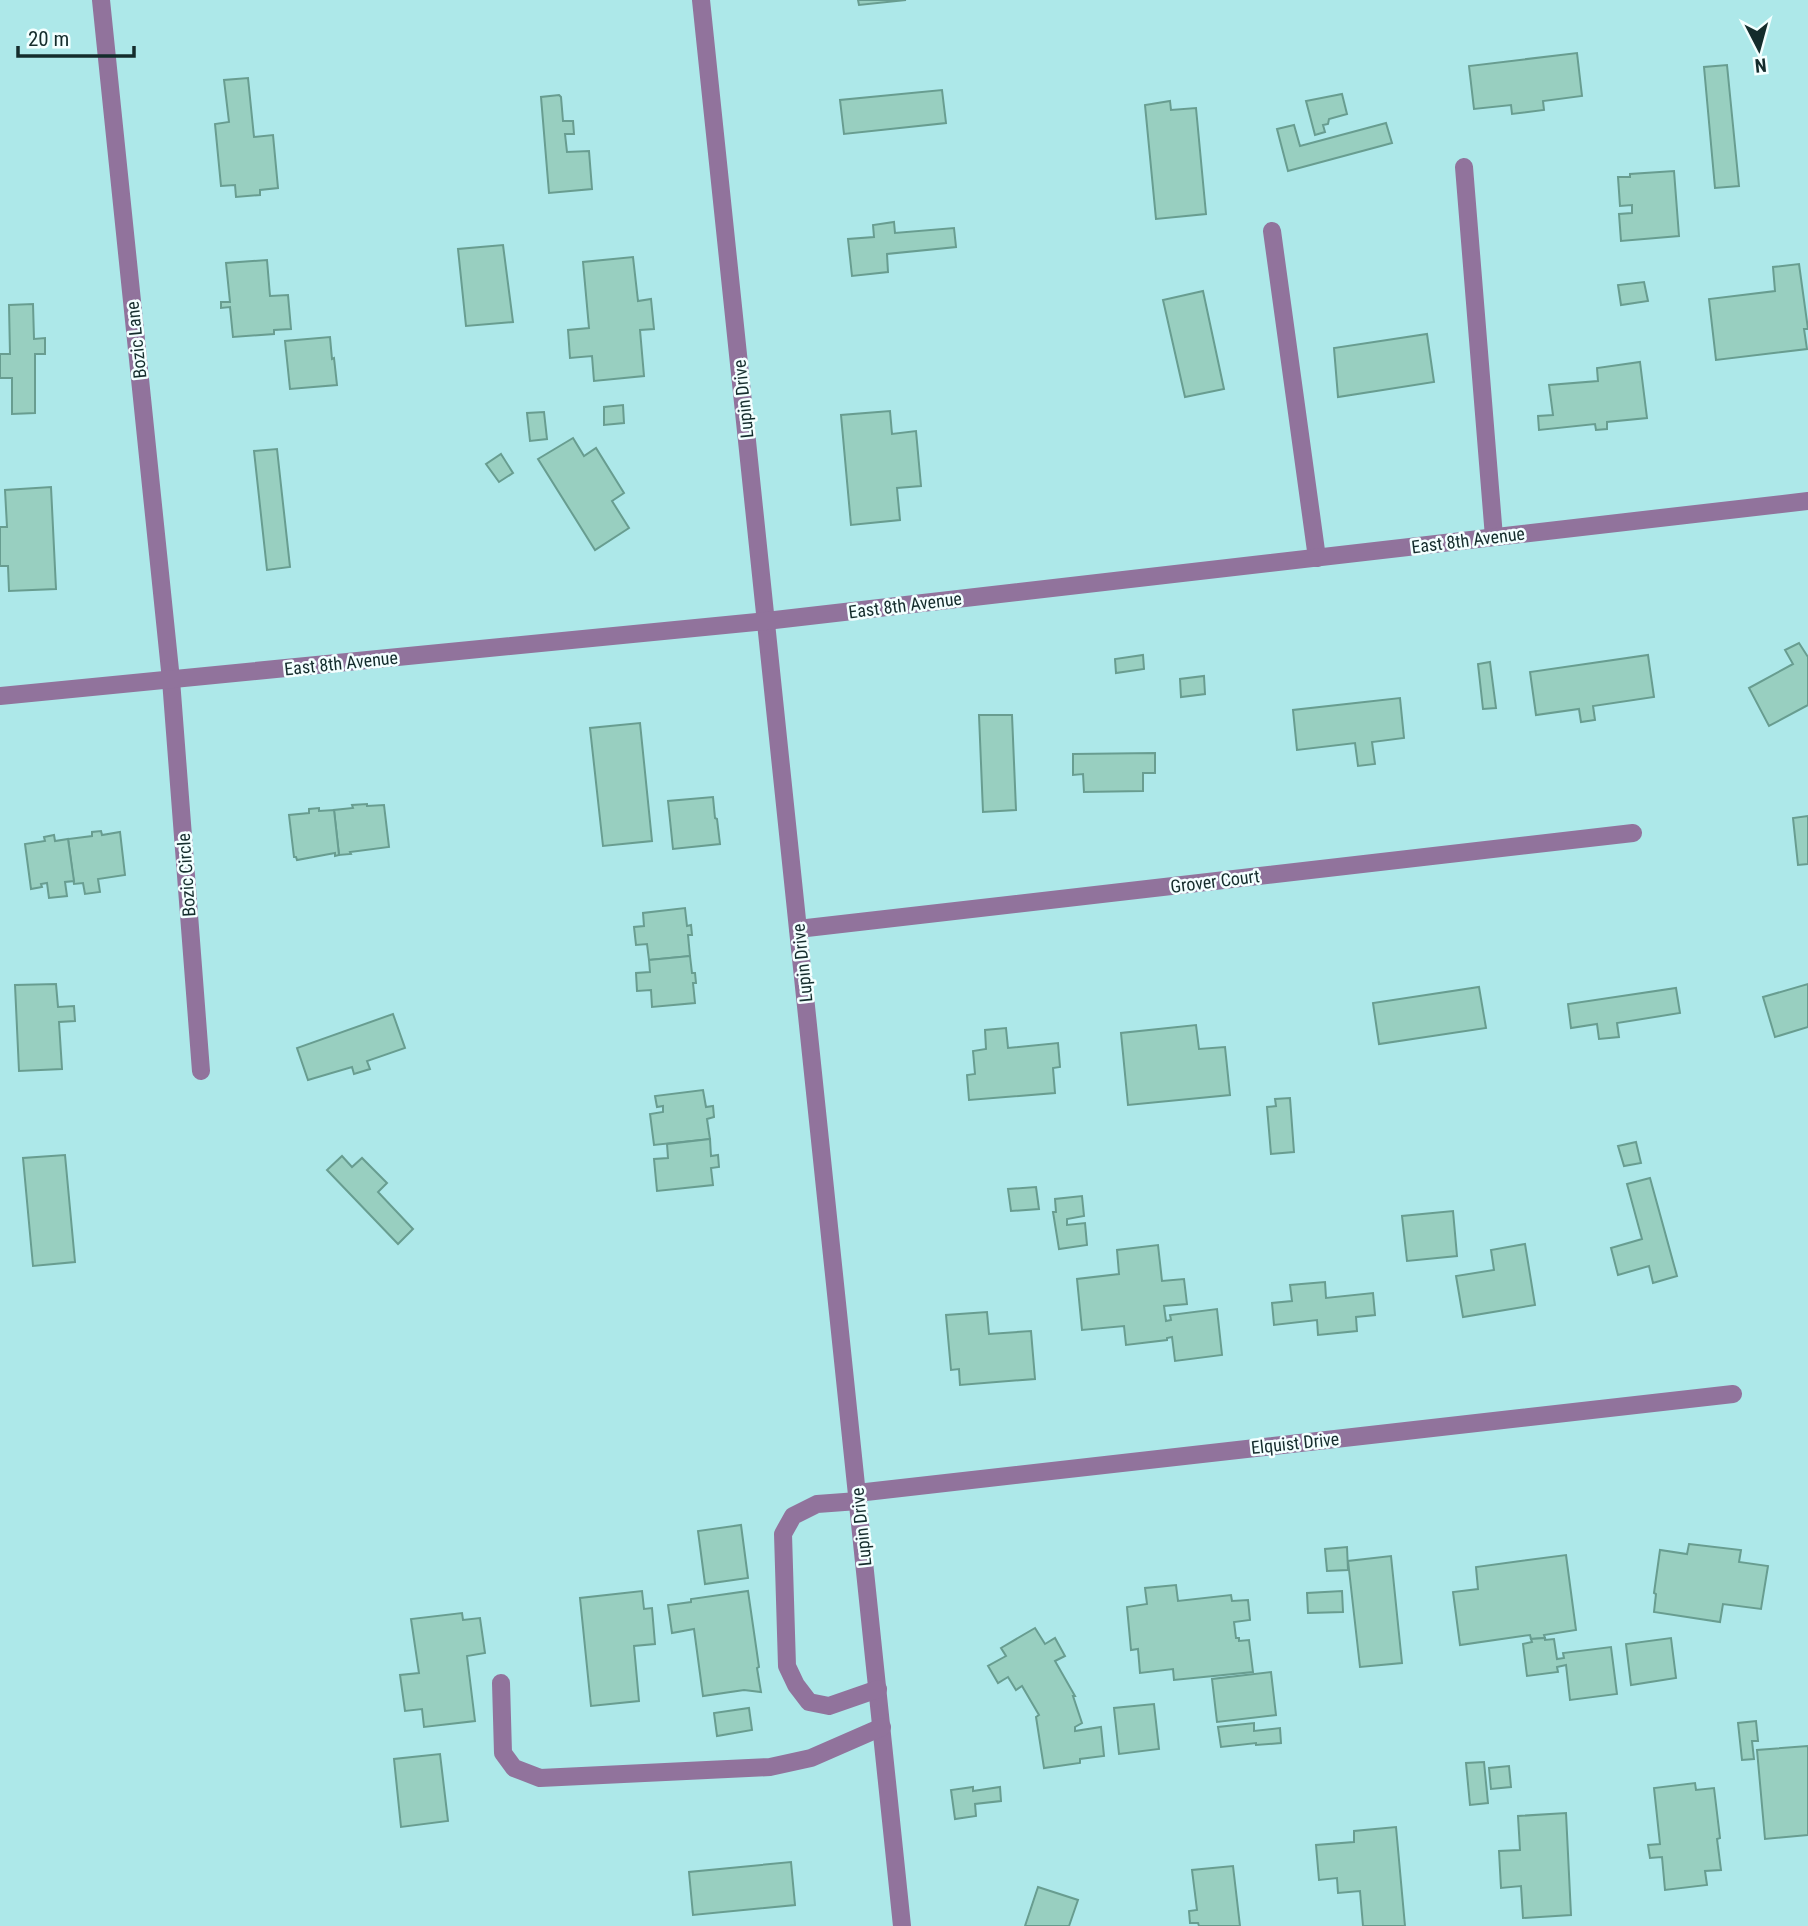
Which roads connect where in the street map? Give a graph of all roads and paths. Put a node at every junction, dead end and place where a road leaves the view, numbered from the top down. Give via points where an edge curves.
1 (102, 0) edge
2 (701, 0) edge
3 (1464, 167) dead end
4 (1272, 231) dead end
5 (1808, 501) edge
6 (1494, 537) junction
7 (1317, 558) junction
8 (766, 621) junction
9 (171, 680) junction
10 (0, 696) edge
11 (1633, 834) dead end
12 (798, 929) junction
13 (201, 1071) dead end
14 (1733, 1394) dead end
15 (858, 1497) junction
16 (501, 1683) dead end
17 (878, 1689) junction
18 (882, 1727) junction
19 (902, 1926) edge

1 - 9 street, Bozic Lane
2 - 8 street, Lupin Drive
3 - 6 street
4 - 7 street
5 - 6 street, East 8th Avenue
6 - 7 street, East 8th Avenue
7 - 8 street, East 8th Avenue
8 - 9 street, East 8th Avenue
8 - 12 street, Lupin Drive
9 - 10 street, East 8th Avenue
9 - 13 street, Bozic Circle
11 - 12 street, Grover Court
12 - 15 street, Lupin Drive
14 - 15 street, Elquist Drive
15 - 17 street, Lupin Drive
15 - 17 street, Elquist Drive via 817,1504 793,1516 783,1534 787,1666 809,1702 830,1706
16 - 18 street via 503,1753 514,1768 541,1778 770,1767 811,1758
17 - 18 street, Lupin Drive
18 - 19 street, Lupin Drive

